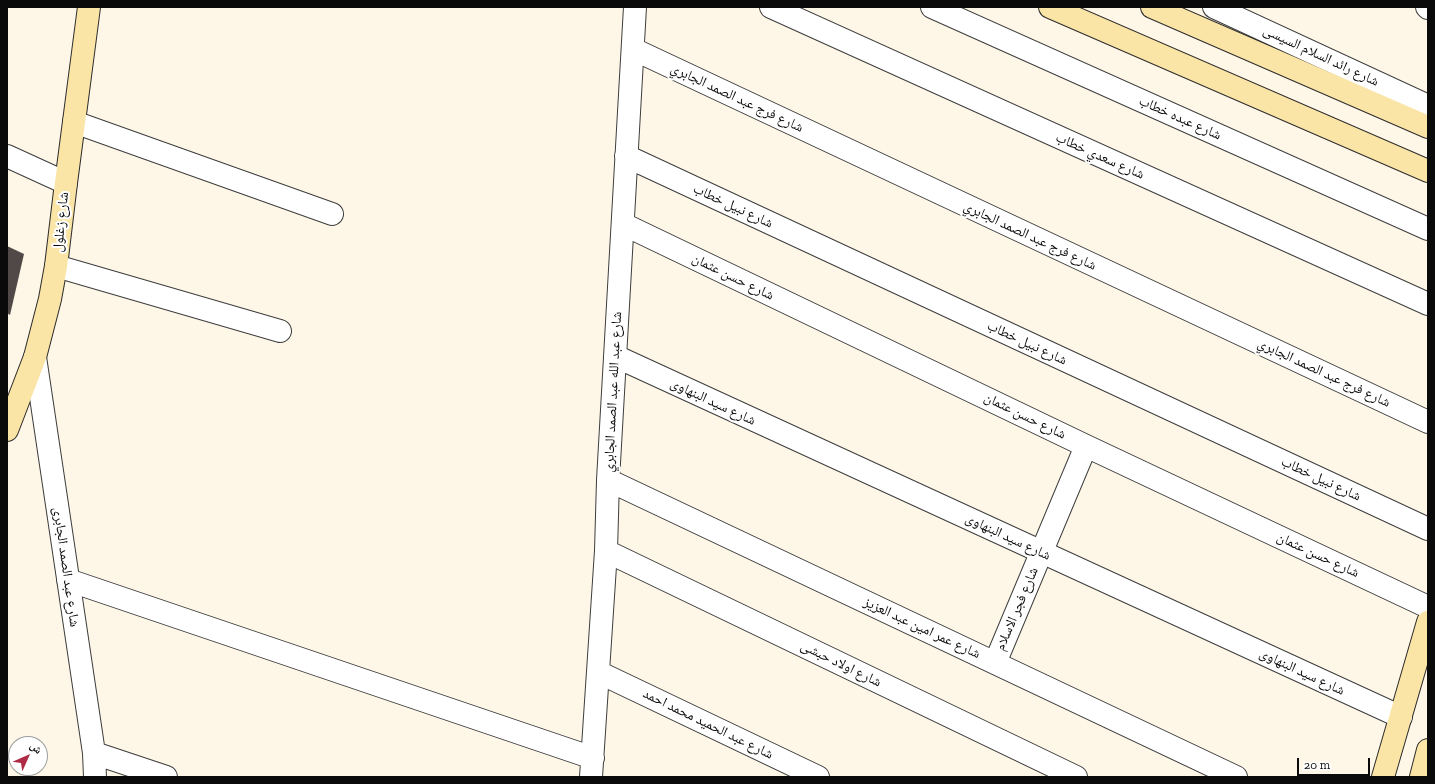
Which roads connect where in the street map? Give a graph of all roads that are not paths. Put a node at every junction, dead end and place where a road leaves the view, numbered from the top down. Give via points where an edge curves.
1 (89, 7) edge
2 (635, 7) edge
3 (771, 7) edge
4 (932, 7) edge
5 (1050, 7) edge
6 (1152, 7) edge
7 (1214, 7) edge
8 (633, 50) junction
9 (1428, 106) edge
10 (74, 122) junction
11 (1428, 127) edge
12 (7, 156) edge
13 (626, 156) junction
14 (1428, 170) edge
15 (66, 183) junction
16 (332, 214) dead end
17 (623, 224) junction
18 (1428, 230) edge
19 (56, 266) junction
20 (1428, 304) edge
21 (280, 331) dead end
22 (615, 356) junction
23 (36, 357) junction
24 (1428, 422) edge
25 (7, 430) edge
26 (1086, 446) junction
27 (608, 480) junction
28 (1428, 529) edge
29 (606, 551) junction
30 (1041, 552) junction
31 (68, 580) junction
32 (1428, 607) edge
33 (1428, 622) edge
34 (995, 663) junction
35 (598, 672) junction
36 (1400, 717) junction
37 (1428, 750) edge
38 (94, 753) junction
39 (592, 767) edge
40 (95, 777) edge
41 (166, 777) edge
42 (818, 777) edge
43 (1076, 777) edge
44 (1236, 777) edge
45 (1383, 777) edge
46 (1421, 777) edge

1 - 10 main road, شارع زغلول
2 - 8 street, شارع عبد الله عبد الصمد الجابري
3 - 20 street, شارع سعدي خطاب
4 - 18 street, شارع عبده خطاب
5 - 14 main road
6 - 11 main road
7 - 9 street, شارع رائد السلام السيسى
8 - 13 street, شارع عبد الله عبد الصمد الجابري
8 - 24 street, شارع فرج عبد الصمد الجابري
10 - 15 main road, شارع زغلول
10 - 16 street
12 - 15 street
13 - 17 street, شارع عبد الله عبد الصمد الجابري
13 - 28 street, شارع نبيل خطاب
15 - 19 main road, شارع زغلول
17 - 22 street, شارع عبد الله عبد الصمد الجابري
17 - 26 street, شارع حسن عثمان
19 - 21 street
19 - 23 main road, شارع زغلول
22 - 27 street, شارع عبد الله عبد الصمد الجابري
22 - 30 street, شارع سيد البنهاوى
23 - 25 main road, شارع زغلول
23 - 31 street, شارع عبد الصمد الجابرى
26 - 30 street, شارع فجر الاسلام
26 - 32 street, شارع حسن عثمان
27 - 29 street, شارع عبد الله عبد الصمد الجابري
27 - 34 street, شارع عمر امين عبد العزيز
29 - 35 street, شارع عبد الله عبد الصمد الجابري
29 - 43 street, شارع اولاد حبشى
30 - 34 street, شارع فجر الاسلام
30 - 36 street, شارع سيد البنهاوى
31 - 38 street, شارع عبد الصمد الجابرى
31 - 39 street
33 - 36 main road
34 - 44 street, شارع عمر امين عبد العزيز
35 - 39 street, شارع عبد الله عبد الصمد الجابري
35 - 42 street, شارع عبد الحميد محمد احمد
36 - 45 main road
37 - 46 main road
38 - 40 street, شارع عبد الصمد الجابرى
38 - 41 street

